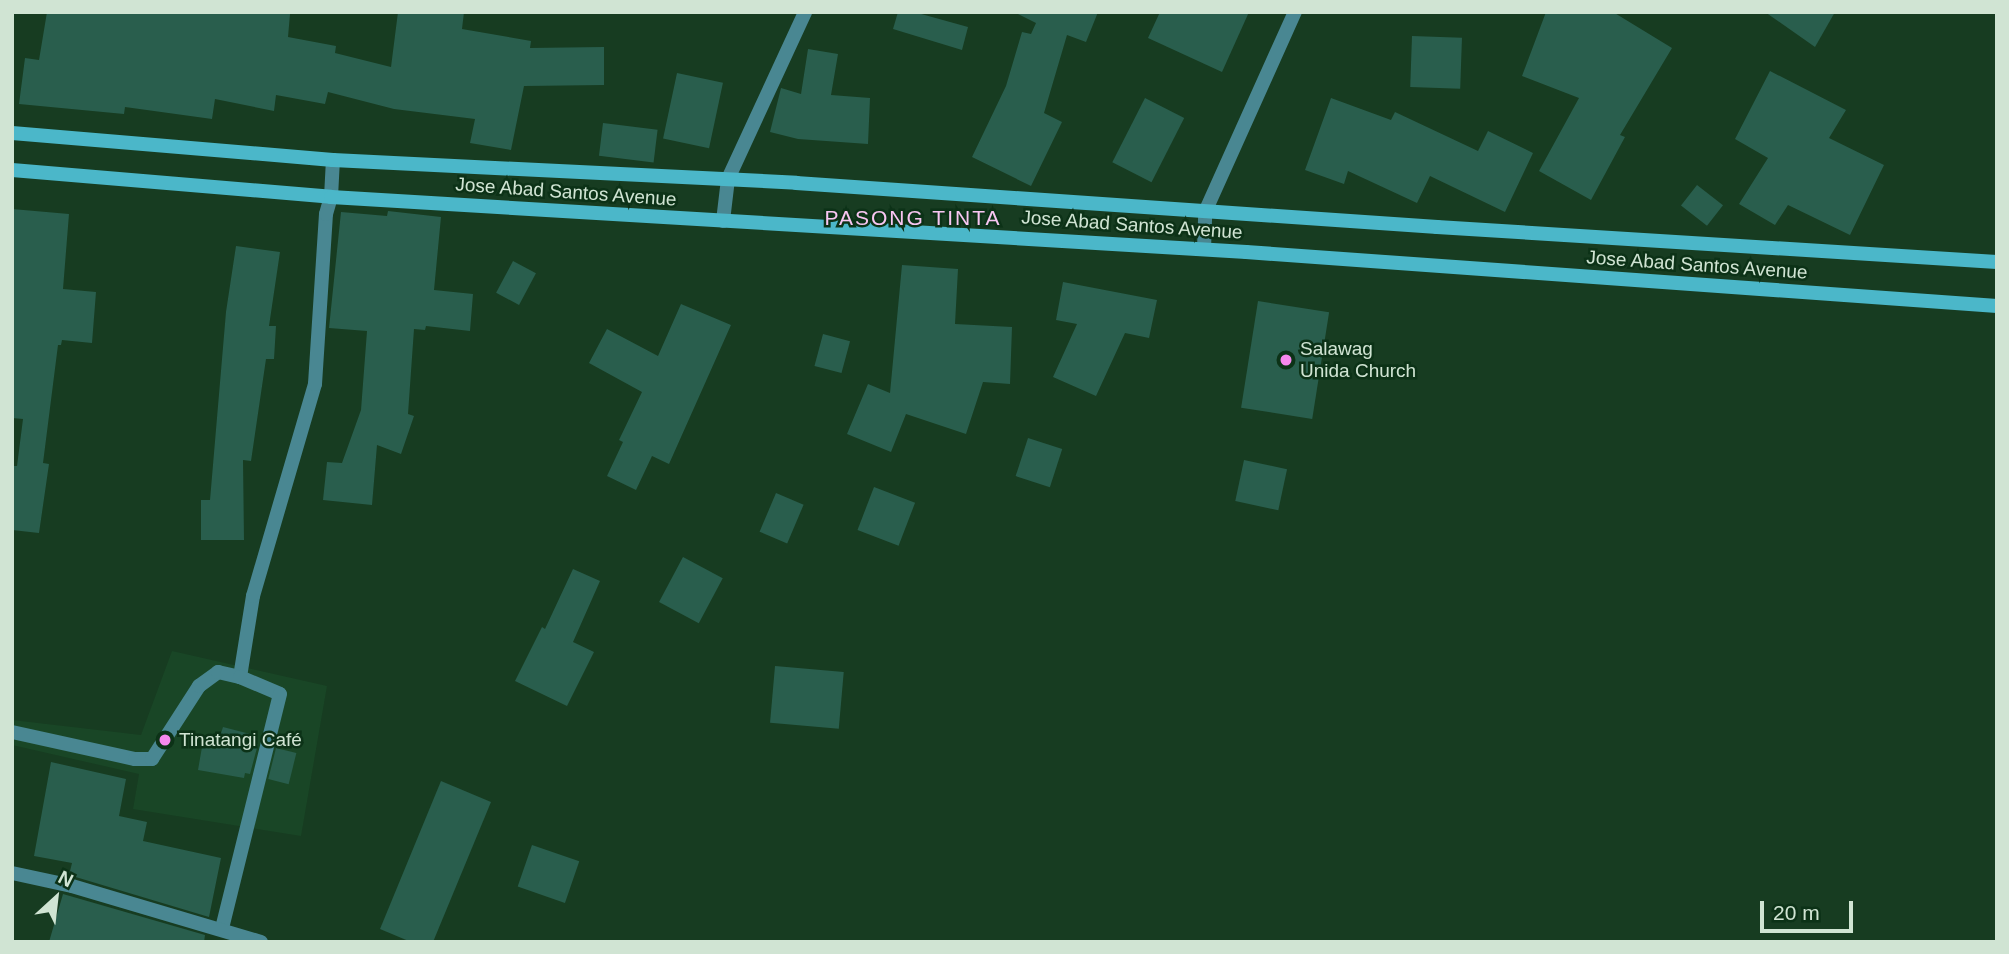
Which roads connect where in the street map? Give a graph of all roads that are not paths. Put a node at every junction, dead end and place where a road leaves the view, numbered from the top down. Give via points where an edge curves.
1 (806, 12) edge
2 (1295, 12) edge
3 (12, 133) edge
4 (334, 160) junction
5 (12, 170) edge
6 (727, 179) junction
7 (331, 197) junction
8 (1205, 212) junction
9 (723, 221) junction
10 (1204, 249) junction
11 (1997, 262) edge
12 (1997, 306) edge
13 (240, 677) junction
14 (12, 732) edge
15 (12, 873) edge
16 (222, 929) junction
17 (261, 942) edge

1 - 6 street
2 - 8 street
3 - 4 main road, Jose Abad Santos Avenue
4 - 6 main road, Jose Abad Santos Avenue
4 - 7 street
5 - 7 main road, Jose Abad Santos Avenue
6 - 8 main road, Jose Abad Santos Avenue
6 - 9 street
7 - 9 main road, Jose Abad Santos Avenue
7 - 13 street via 326,214 315,384 253,596
8 - 10 street
8 - 11 main road, Jose Abad Santos Avenue
9 - 10 main road, Jose Abad Santos Avenue
10 - 12 main road, Jose Abad Santos Avenue
13 - 14 street via 218,673 199,686 152,759
13 - 16 street via 280,694
15 - 16 street
16 - 17 street

